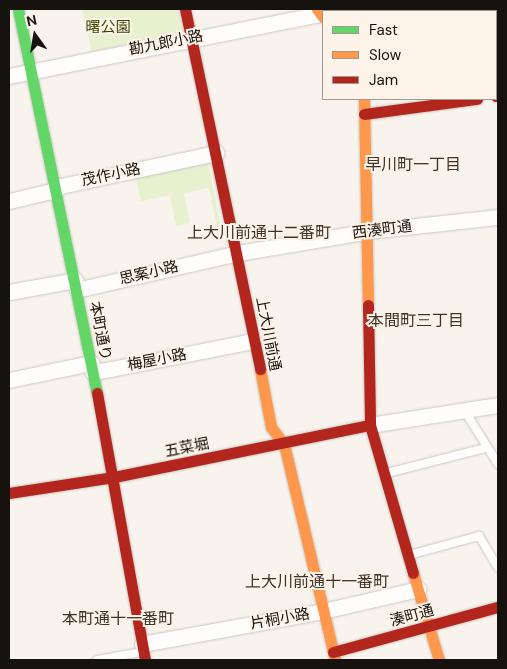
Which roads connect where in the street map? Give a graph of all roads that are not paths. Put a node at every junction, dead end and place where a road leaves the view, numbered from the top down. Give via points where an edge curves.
1 (18, 9) edge
2 (185, 9) edge
3 (321, 13) edge
4 (192, 38) junction
5 (31, 71) junction
6 (9, 76) edge
7 (364, 100) edge
8 (469, 100) edge
9 (364, 114) junction
10 (216, 153) junction
11 (56, 188) junction
12 (9, 201) edge
13 (498, 217) edge
14 (369, 231) junction
15 (238, 253) junction
16 (76, 284) junction
17 (9, 292) edge
18 (253, 341) junction
19 (92, 367) junction
20 (9, 380) edge
21 (498, 405) edge
22 (464, 410) junction
23 (370, 425) junction
24 (284, 444) junction
25 (486, 448) junction
26 (498, 464) edge
27 (382, 474) junction
28 (114, 477) junction
29 (9, 493) edge
30 (408, 556) junction
31 (498, 568) edge
32 (418, 589) junction
33 (498, 607) edge
34 (323, 611) junction
35 (430, 628) junction
36 (143, 652) edge
37 (334, 656) edge
38 (97, 660) edge
39 (439, 660) edge

1 - 5 street, 本町通り
2 - 4 street, 上大川前通
3 - 4 street, 勘九郎小路
4 - 5 street, 勘九郎小路
4 - 10 street, 上大川前通
5 - 6 street, 勘九郎小路
5 - 11 street, 本町通り
7 - 9 street
8 - 9 street
9 - 14 street
10 - 11 street, 茂作小路
10 - 15 street, 上大川前通
11 - 12 street, 茂作小路
11 - 16 street, 本町通り
13 - 14 street, 西湊町通
14 - 15 street, 西湊町通
14 - 23 street
15 - 16 street, 思案小路
15 - 18 street, 上大川前通
16 - 17 street, 思案小路
16 - 19 street, 本町通り
18 - 19 street, 梅屋小路
18 - 24 street, 上大川前通 via 271,427
19 - 20 street, 梅屋小路
19 - 28 street, 本町通り
21 - 22 street
22 - 23 street
22 - 25 lane
23 - 24 street, 五菜堀
23 - 27 street
24 - 28 street, 五菜堀
24 - 34 street, 上大川前通
25 - 26 lane
25 - 27 lane
27 - 30 street
28 - 29 street, 五菜堀
28 - 36 street, 本町通り
30 - 31 lane via 479,536
30 - 32 street
32 - 34 street, 片桐小路
32 - 35 street
33 - 35 street, 湊町通
34 - 36 street, 片桐小路
34 - 37 street, 上大川前通
35 - 37 street, 湊町通
35 - 39 street
36 - 38 lane, 片桐小路

